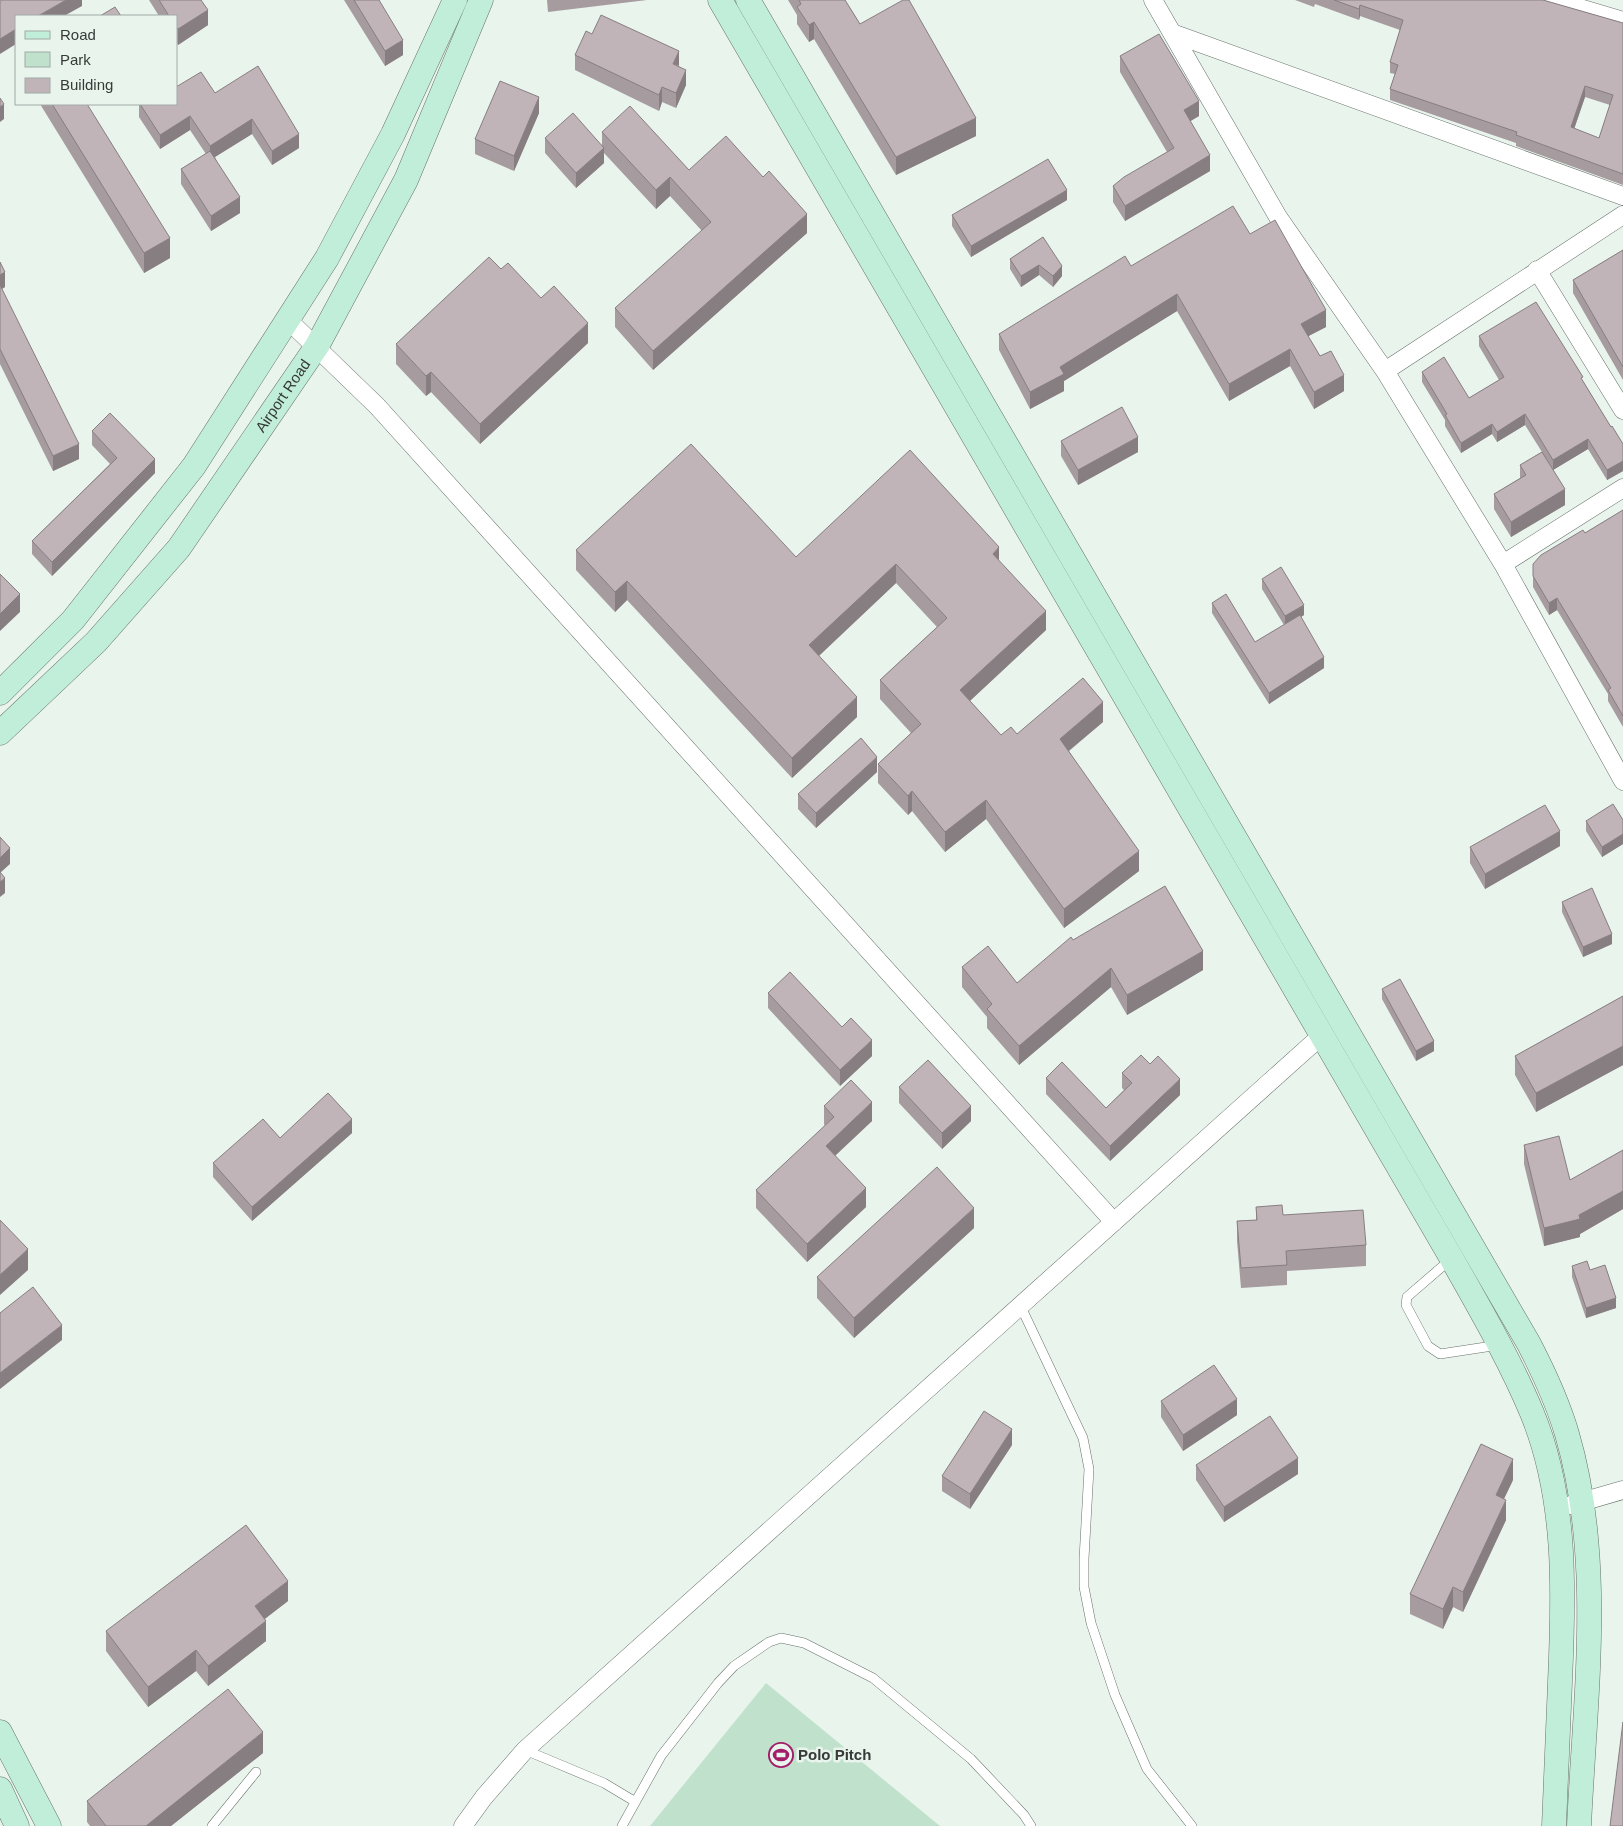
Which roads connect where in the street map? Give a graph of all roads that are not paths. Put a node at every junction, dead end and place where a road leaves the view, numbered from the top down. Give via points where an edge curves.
1 (455, 0) edge
2 (481, 0) edge
3 (720, 0) edge
4 (748, 0) edge
5 (1152, 0) edge
6 (1553, 0) edge
7 (1623, 21) edge
8 (1172, 33) junction
9 (1623, 196) edge
10 (1623, 215) edge
11 (1537, 270) junction
12 (288, 320) junction
13 (317, 346) junction
14 (1385, 370) junction
15 (1623, 410) edge
16 (1623, 488) edge
17 (1503, 564) junction
18 (73, 620) junction
19 (96, 642) junction
20 (0, 693) edge
21 (0, 733) edge
22 (1623, 781) edge
23 (1321, 1036) junction
24 (1114, 1222) junction
25 (1452, 1259) junction
26 (1021, 1307) junction
27 (1499, 1346) junction
28 (1623, 1490) edge
29 (1580, 1502) junction
30 (1556, 1509) junction
31 (0, 1732) edge
32 (525, 1750) junction
33 (256, 1772) dead end
34 (0, 1789) edge
35 (634, 1801) junction
36 (18, 1826) edge
37 (49, 1826) edge
38 (212, 1826) edge
39 (463, 1826) edge
40 (622, 1826) edge
41 (1031, 1826) edge
42 (1192, 1826) edge
43 (1554, 1826) edge
44 (1579, 1826) edge

1 - 12 main road via 393,134 327,258
2 - 13 main road, Airport Road via 406,180
3 - 23 main road
4 - 29 main road via 1529,1344 1550,1386 1567,1434
5 - 8 street
6 - 7 street
8 - 9 street
8 - 14 street via 1278,217
10 - 11 street
11 - 14 street
11 - 15 street
12 - 13 street
12 - 18 main road via 194,466
13 - 19 main road, Airport Road via 179,548
13 - 24 street via 377,406
14 - 17 street
16 - 17 street
17 - 22 street
18 - 19 main road
18 - 20 main road
19 - 21 main road, Airport Road
23 - 24 street
23 - 25 main road
24 - 26 street
25 - 27 main road
25 - 27 lane via 1410,1292 1406,1305 1428,1346 1440,1354
26 - 32 street
26 - 42 lane via 1083,1438 1089,1469 1084,1588 1091,1623 1115,1695 1146,1769
27 - 30 main road via 1532,1414 1548,1461
28 - 29 street
29 - 30 street
29 - 44 main road via 1588,1580 1588,1626
30 - 43 main road via 1563,1566 1563,1621
31 - 37 main road
32 - 35 lane via 604,1783
32 - 39 street
33 - 38 lane
34 - 36 main road
35 - 40 lane
35 - 41 lane via 661,1756 718,1683 734,1666 762,1646 781,1638 804,1643 873,1678 971,1758

